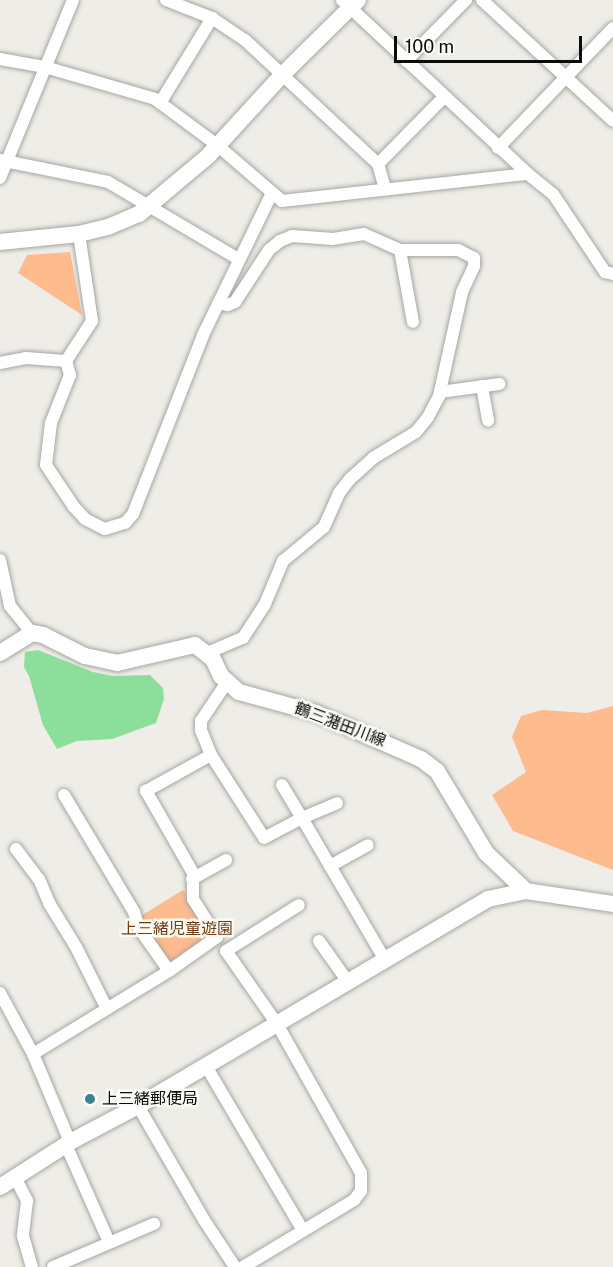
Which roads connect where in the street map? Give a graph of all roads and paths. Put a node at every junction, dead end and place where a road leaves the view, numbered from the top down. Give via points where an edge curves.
1 (73, 0) edge
2 (166, 0) edge
3 (466, 0) edge
4 (482, 0) edge
5 (350, 3) edge
6 (195, 4) edge
7 (212, 18) junction
8 (613, 28) edge
9 (0, 59) edge
10 (406, 62) junction
11 (45, 68) junction
12 (283, 74) junction
13 (566, 77) junction
14 (443, 98) junction
15 (160, 103) junction
16 (613, 121) edge
17 (217, 146) junction
18 (498, 148) junction
19 (3, 160) edge
20 (378, 164) junction
21 (528, 174) junction
22 (0, 177) edge
23 (385, 189) junction
24 (271, 195) junction
25 (149, 206) junction
26 (79, 234) junction
27 (0, 242) edge
28 (400, 250) junction
29 (238, 259) junction
30 (613, 274) edge
31 (218, 303) junction
32 (414, 322) dead end
33 (66, 361) junction
34 (0, 363) edge
35 (499, 384) dead end
36 (482, 386) junction
37 (440, 393) junction
38 (488, 420) dead end
39 (0, 560) edge
40 (32, 633) junction
41 (0, 653) edge
42 (207, 653) junction
43 (227, 682) junction
44 (211, 755) junction
45 (282, 785) dead end
46 (64, 795) dead end
47 (337, 803) dead end
48 (302, 818) junction
49 (368, 845) dead end
50 (16, 849) dead end
51 (226, 860) dead end
52 (330, 866) junction
53 (192, 879) junction
54 (526, 891) junction
55 (299, 904) dead end
56 (613, 904) edge
57 (319, 941) dead end
58 (385, 960) junction
59 (169, 971) junction
60 (348, 982) junction
61 (0, 993) edge
62 (107, 1009) junction
63 (277, 1024) junction
64 (33, 1054) junction
65 (206, 1066) junction
66 (138, 1106) junction
67 (68, 1143) junction
68 (15, 1177) junction
69 (0, 1187) edge
70 (154, 1224) dead end
71 (303, 1231) junction
72 (109, 1242) junction
73 (32, 1267) edge
74 (53, 1267) edge
75 (235, 1267) edge
76 (243, 1267) edge

1 - 11 street
2 - 6 street
3 - 10 street
4 - 13 street
5 - 10 street
5 - 12 street
6 - 7 street
7 - 12 street
7 - 15 street
8 - 13 street
9 - 11 street
10 - 14 street
11 - 15 street via 143,94
11 - 19 street
12 - 17 street
12 - 20 street
13 - 16 street
13 - 18 street
14 - 18 street
14 - 20 street
15 - 17 street
17 - 24 street
17 - 25 street
18 - 21 street
19 - 22 street
19 - 25 street via 108,182
20 - 23 street
21 - 23 street
21 - 30 street via 553,194 605,272
23 - 24 street via 289,202
24 - 29 street
25 - 26 street via 108,227
25 - 29 street
26 - 27 street
26 - 33 street via 92,321
28 - 31 street via 364,234 333,238 292,236 269,250 235,302
28 - 32 street
28 - 37 street via 458,250 474,258 458,308
29 - 31 street
31 - 33 street via 133,514 116,528 105,529 85,519 46,465 51,423 70,375
33 - 34 street via 26,358
35 - 36 street
36 - 37 street
36 - 38 street
37 - 42 street via 416,432 373,458 350,479 339,493 324,527 283,561 265,604 243,638
39 - 40 street via 10,606
40 - 41 street
40 - 42 street via 85,656 117,663 195,645
42 - 43 street, 鶴三潴田川線
43 - 44 street via 201,721
43 - 54 street, 鶴三潴田川線 via 239,692 316,713 422,759 437,771 486,853
44 - 48 street via 264,838
44 - 53 street via 146,791 193,873
45 - 48 street
46 - 59 street via 134,912 139,928
47 - 48 street
48 - 52 street
49 - 52 street
50 - 62 street via 39,879
51 - 53 street
52 - 58 street
53 - 59 street via 193,899 217,938
54 - 56 street
54 - 58 street via 488,899
55 - 63 street via 226,951
57 - 60 street
58 - 60 street
59 - 62 street
60 - 63 street
61 - 64 street
62 - 64 street
63 - 65 street
63 - 71 street via 360,1173 361,1191 354,1200
64 - 67 street
65 - 66 street
65 - 71 street
66 - 67 street
66 - 75 street
67 - 68 street
67 - 72 street
68 - 69 street
68 - 73 street via 27,1202 23,1236
70 - 72 street
71 - 76 street
72 - 74 street

